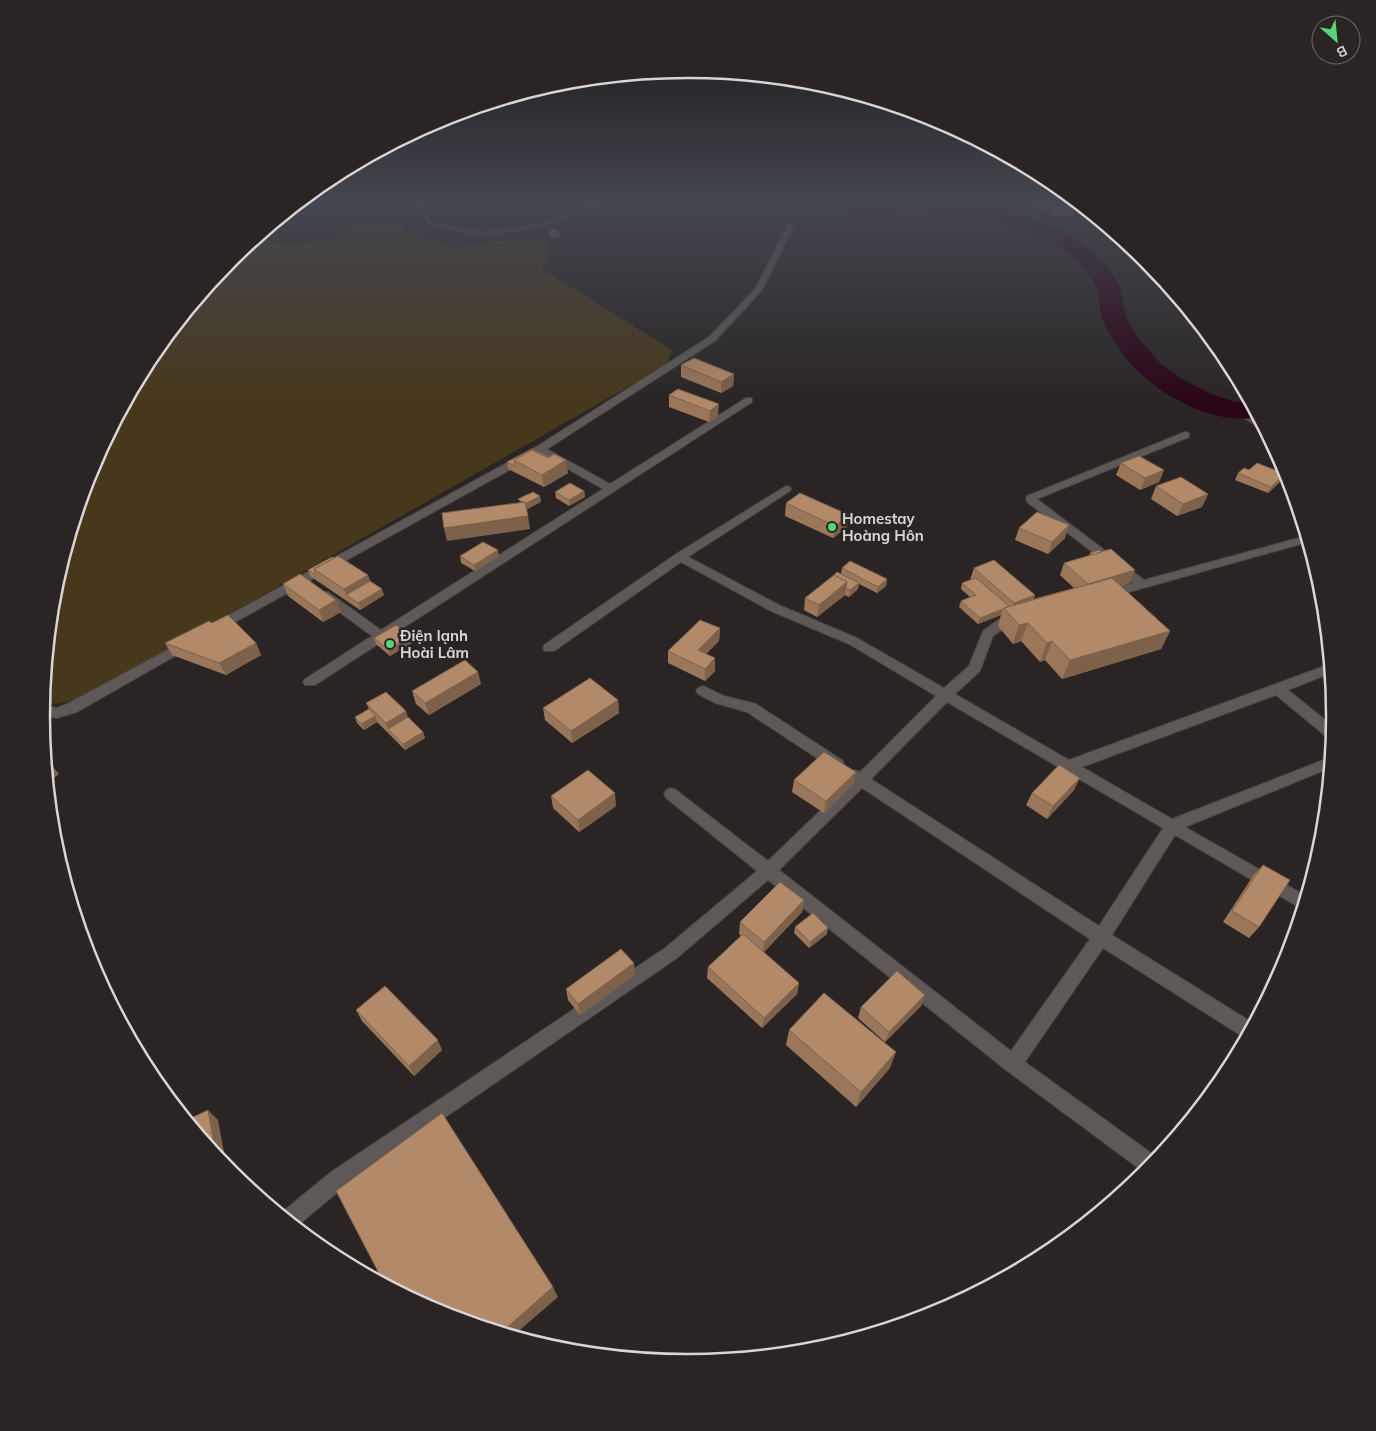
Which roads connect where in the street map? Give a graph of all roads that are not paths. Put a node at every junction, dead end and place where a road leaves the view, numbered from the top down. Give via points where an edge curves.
1 (768, 270) edge
2 (749, 400) dead end
3 (1185, 435) dead end
4 (540, 449) junction
5 (611, 489) junction
6 (786, 489) dead end
7 (1301, 541) edge
8 (680, 557) junction
9 (302, 579) junction
10 (1143, 585) junction
11 (1097, 597) edge
12 (1032, 614) edge
13 (382, 636) junction
14 (550, 648) dead end
15 (1325, 670) edge
16 (310, 682) dead end
17 (1278, 690) junction
18 (703, 691) dead end
19 (946, 694) junction
20 (50, 712) edge
21 (1326, 728) edge
22 (1324, 764) edge
23 (1068, 766) junction
24 (861, 780) junction
25 (671, 794) dead end
26 (1173, 825) junction
27 (770, 870) junction
28 (1298, 900) edge
29 (1101, 937) junction
30 (1245, 1027) edge
31 (1013, 1064) junction
32 (1145, 1161) edge
33 (293, 1216) edge

1 - 4 street via 758,290 712,339
2 - 5 street
3 - 10 street via 1030,498
4 - 5 street
4 - 9 street
5 - 13 street
6 - 8 street
7 - 10 street
8 - 14 street
8 - 19 street via 775,608 852,640
9 - 13 street
9 - 20 street via 72,708
10 - 11 street
12 - 19 street via 1005,621 987,634 975,668
13 - 16 street
15 - 17 street
17 - 21 street
17 - 23 street
18 - 24 street via 720,700 751,708
19 - 23 street
19 - 24 street
22 - 26 street
23 - 26 street
24 - 27 street
24 - 29 street
25 - 27 street
26 - 28 street
26 - 29 street
27 - 31 street
27 - 33 street via 721,915 671,953 338,1178
29 - 30 street
29 - 31 street
31 - 32 street

